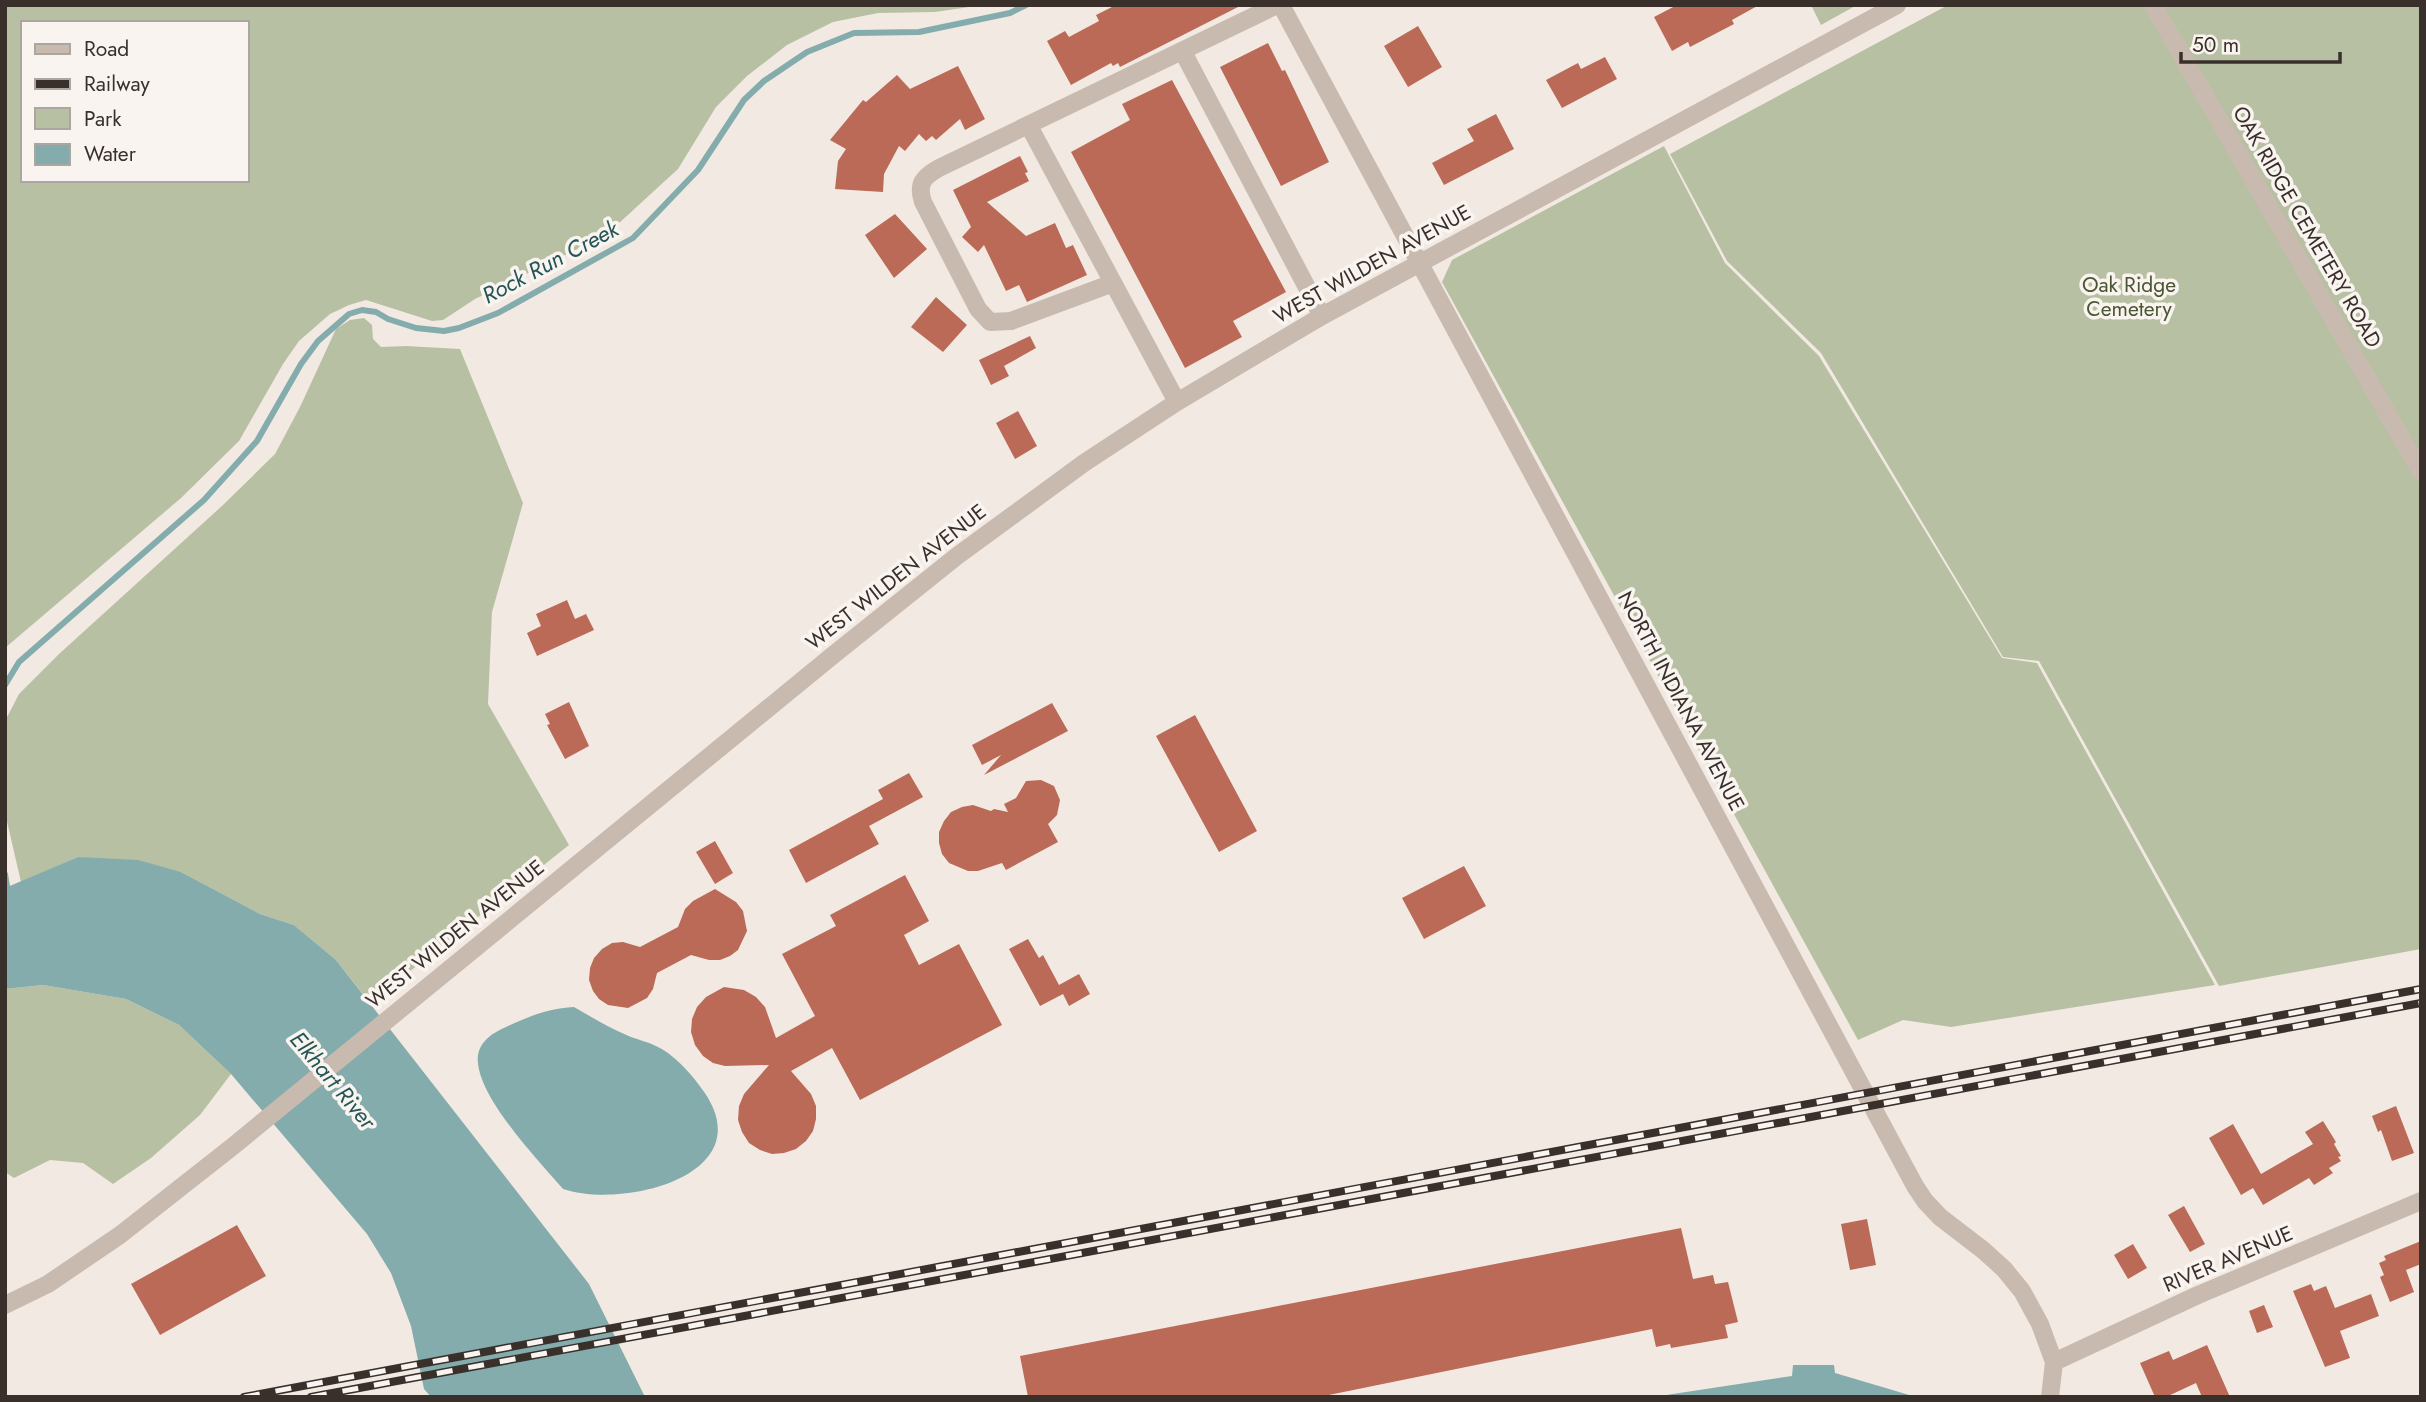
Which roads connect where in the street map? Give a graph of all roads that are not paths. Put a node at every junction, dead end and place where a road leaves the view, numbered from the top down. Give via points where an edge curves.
1 (1279, 5) edge
2 (1897, 5) edge
3 (2153, 5) edge
4 (1184, 52) junction
5 (1029, 126) junction
6 (1420, 264) junction
7 (1113, 283) junction
8 (1322, 316) junction
9 (1177, 402) junction
10 (2421, 472) edge
11 (2421, 1201) edge
12 (5, 1305) edge
13 (2054, 1362) junction
14 (2050, 1397) edge

1 - 4 street
1 - 6 street, NORTH INDIANA AVENUE
2 - 6 street, WEST WILDEN AVENUE
3 - 10 street, OAK RIDGE CEMETERY ROAD
4 - 5 street
4 - 8 street
5 - 7 street
5 - 7 street via 939,168 921,182 923,202 978,309 990,322 1012,321
6 - 8 street, WEST WILDEN AVENUE
6 - 13 street, NORTH INDIANA AVENUE via 1914,1186 1940,1217 1983,1250 2022,1291
7 - 9 street
8 - 9 street, WEST WILDEN AVENUE
9 - 12 street, WEST WILDEN AVENUE via 957,556 120,1235 48,1284
11 - 13 street, RIVER AVENUE via 2198,1295
13 - 14 street, NORTH INDIANA AVENUE

